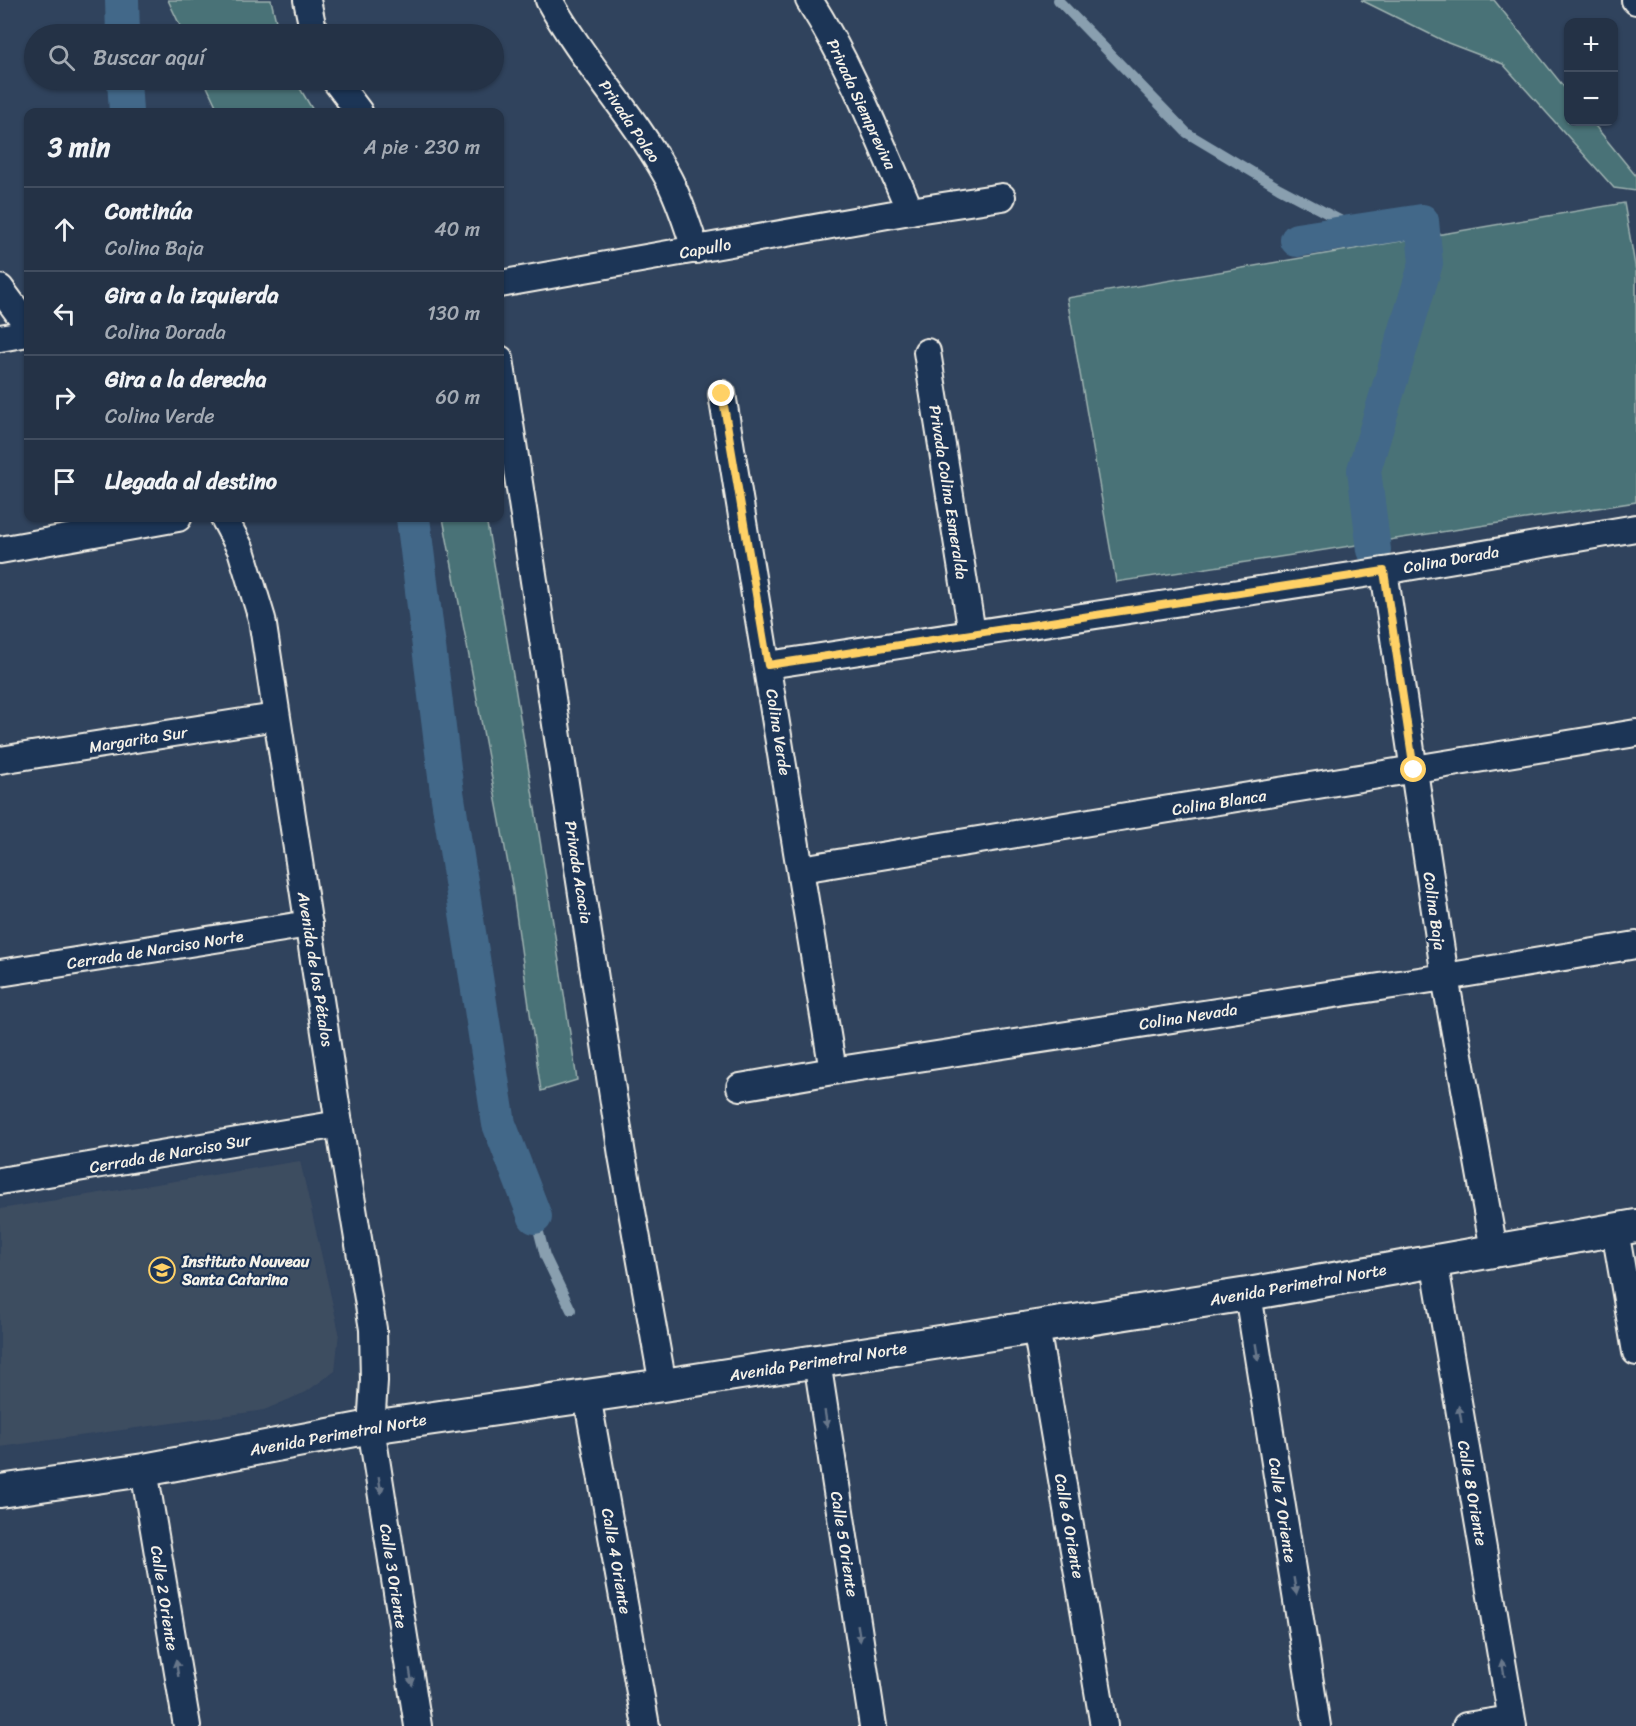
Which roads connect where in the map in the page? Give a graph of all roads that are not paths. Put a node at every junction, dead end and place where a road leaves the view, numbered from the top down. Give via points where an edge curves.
1 (307, 0) edge
2 (549, 0) edge
3 (809, 0) edge
4 (312, 24) edge
5 (342, 90) edge
6 (356, 108) edge
7 (1002, 197) dead end
8 (909, 211) junction
9 (696, 250) junction
10 (504, 283) edge
11 (0, 288) edge
12 (24, 321) edge
13 (24, 334) edge
14 (0, 338) edge
15 (927, 352) dead end
16 (504, 385) edge
17 (722, 394) dead end
18 (155, 522) edge
19 (226, 522) edge
20 (1636, 528) edge
21 (0, 549) edge
22 (1384, 571) junction
23 (972, 633) junction
24 (768, 665) junction
25 (276, 717) junction
26 (1636, 733) edge
27 (0, 760) edge
28 (1414, 770) junction
29 (801, 869) junction
30 (309, 924) junction
31 (1636, 945) edge
32 (0, 973) edge
33 (1445, 977) junction
34 (833, 1071) junction
35 (740, 1088) dead end
36 (339, 1124) junction
37 (0, 1181) edge
38 (1626, 1228) edge
39 (1494, 1250) junction
40 (1434, 1260) junction
41 (1248, 1294) junction
42 (1036, 1327) junction
43 (1636, 1352) edge
44 (817, 1361) junction
45 (663, 1385) junction
46 (587, 1396) junction
47 (370, 1427) junction
48 (144, 1470) junction
49 (0, 1491) edge
50 (1512, 1722) edge
51 (187, 1726) edge
52 (418, 1726) edge
53 (646, 1726) edge
54 (873, 1726) edge
55 (1104, 1726) edge
56 (1317, 1726) edge
57 (1466, 1726) edge

1 - 4 street
2 - 9 street, Privada Poleo via 567,34 612,92 668,178
3 - 8 street, Privada Siempreviva via 827,27 869,115
5 - 6 street
7 - 8 street, Capullo
8 - 9 street, Capullo
9 - 10 street, Capullo
11 - 12 street
13 - 14 street
15 - 23 street, Privada Colina Esmeralda
16 - 45 street, Privada Acacia via 622,1155
17 - 24 street, Colina Verde
18 - 21 street
19 - 25 street, Avenida de los Pétalos via 241,550 262,619
20 - 22 street, Colina Dorada
22 - 23 street, Colina Dorada
22 - 28 street, Colina Baja
23 - 24 street, Colina Dorada
24 - 29 street, Colina Verde
25 - 27 street, Margarita Sur
25 - 30 street, Avenida de los Pétalos
26 - 28 street, Colina Blanca
28 - 29 street, Colina Blanca
28 - 33 street, Colina Baja
29 - 34 street, Colina Verde
30 - 32 street, Cerrada de Narciso Norte
30 - 36 street, Avenida de los Pétalos
31 - 33 street, Colina Nevada
33 - 34 street, Colina Nevada
33 - 39 street, Colina Baja
34 - 35 street, Colina Nevada
36 - 37 street, Cerrada de Narciso Sur
36 - 47 street, Avenida de los Pétalos via 373,1329
38 - 39 street, Avenida Perimetral Norte
38 - 43 street
39 - 40 street, Avenida Perimetral Norte
40 - 41 street, Avenida Perimetral Norte
50 -> 40 street, Calle 8 Oriente
41 - 42 street, Avenida Perimetral Norte
41 -> 56 street, Calle 7 Oriente
42 - 44 street, Avenida Perimetral Norte
42 - 55 street, Calle 6 Oriente
44 - 45 street, Avenida Perimetral Norte
44 -> 54 street, Calle 5 Oriente
45 - 46 street, Avenida Perimetral Norte
46 - 47 street, Avenida Perimetral Norte
46 - 53 street, Calle 4 Oriente
47 - 48 street, Avenida Perimetral Norte
47 -> 52 street, Calle 3 Oriente
48 - 49 street, Avenida Perimetral Norte
51 -> 48 street, Calle 2 Oriente
50 - 57 street

